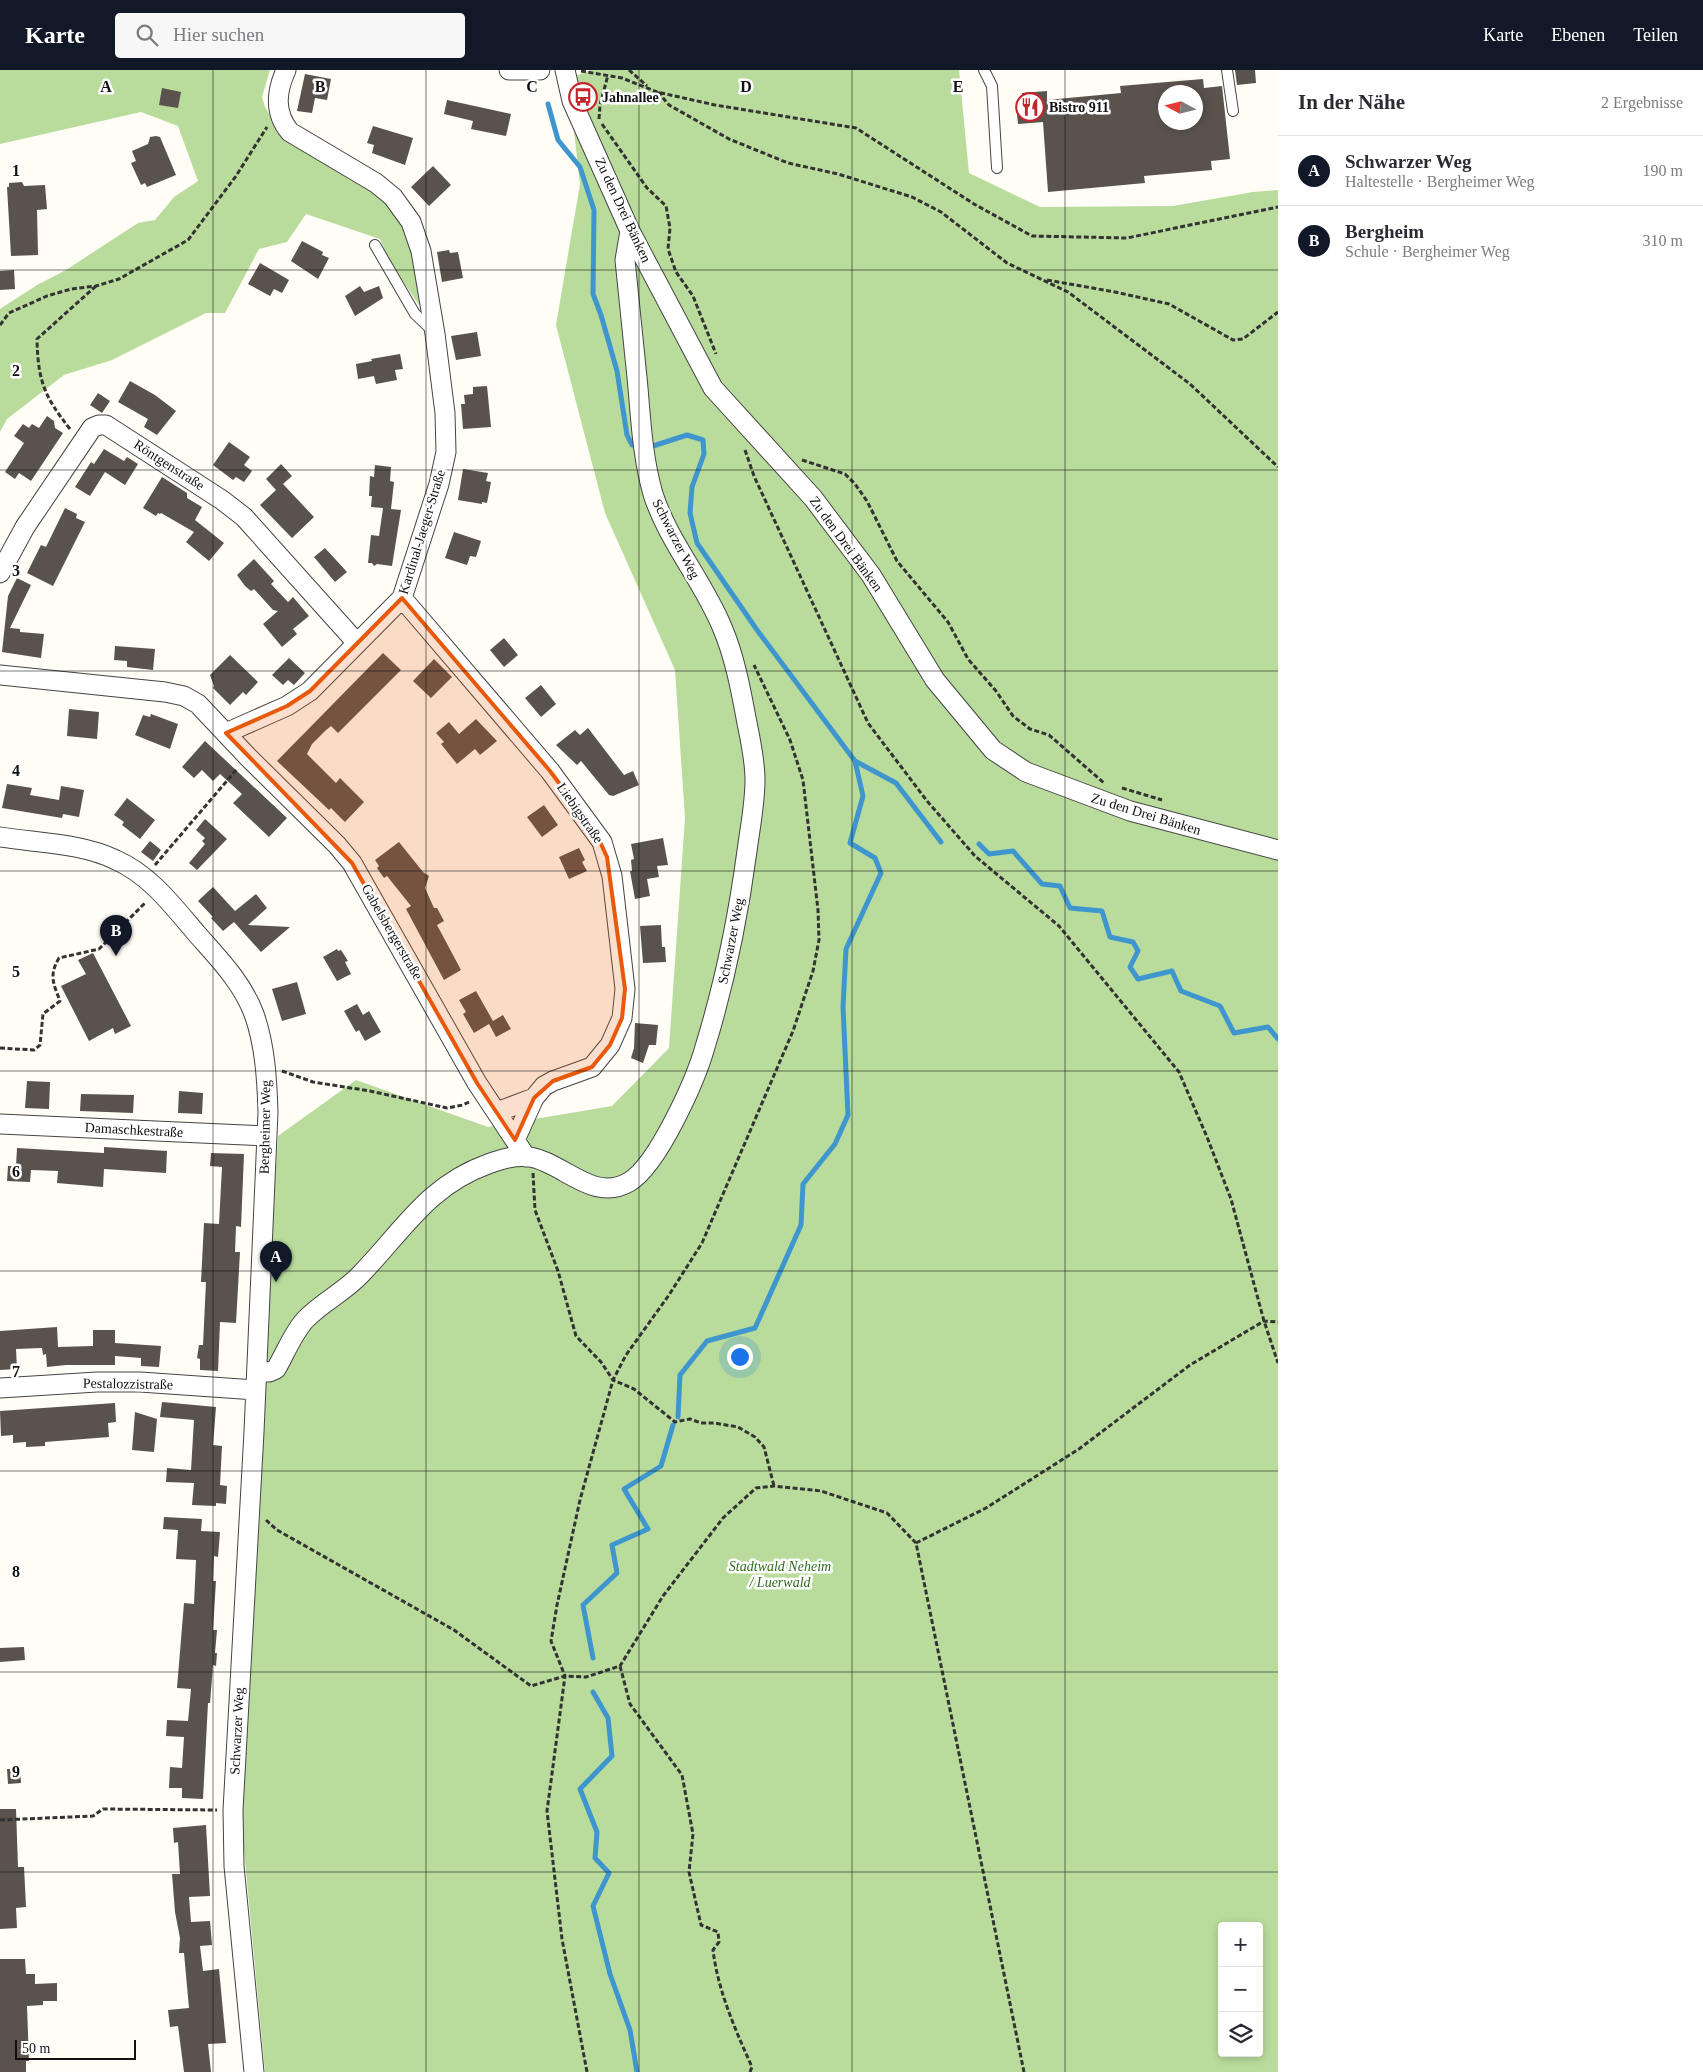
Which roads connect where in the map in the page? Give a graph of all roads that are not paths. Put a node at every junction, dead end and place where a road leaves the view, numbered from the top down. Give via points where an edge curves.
1 (286, 70) edge
2 (509, 70) edge
3 (540, 70) edge
4 (565, 70) edge
5 (984, 70) edge
6 (1227, 70) edge
7 (1234, 111) dead end
8 (997, 168) dead end
9 (630, 231) junction
10 (375, 245) dead end
11 (435, 334) junction
12 (0, 573) edge
13 (402, 598) junction
14 (357, 643) junction
15 (0, 674) edge
16 (226, 733) junction
17 (0, 837) edge
18 (1278, 850) edge
19 (534, 1098) junction
20 (497, 1112) junction
21 (0, 1124) edge
22 (267, 1136) junction
23 (516, 1140) junction
24 (529, 1157) junction
25 (256, 1381) junction
26 (0, 1388) edge
27 (254, 2072) edge

1 - 11 street, Kardinal-Jaeger-Straße via 278,100 281,119 290,132 376,183 393,197 411,222 421,251
2 - 3 street
4 - 9 street, Zu den Drei Bänken via 572,101
5 - 8 lane via 992,86
6 - 7 lane
9 - 18 street, Zu den Drei Bänken via 713,388 813,498 871,575 935,680 993,750 1026,772 1112,805
9 - 24 street, Schwarzer Weg via 625,260 643,454 654,496 671,534 721,624 732,656 752,750 753,806 734,934 718,1005 690,1090 659,1146 634,1179 607,1189 586,1184 552,1165
10 - 11 lane via 414,314
11 - 13 street, Kardinal-Jaeger-Straße via 445,413 446,452 439,484
12 - 14 street, Röntgenstraße via 26,527 92,428 106,425 244,517
13 - 14 street, Kardinal-Jaeger-Straße
13 - 19 street, Liebigstraße via 550,771 595,831 607,857 625,989 622,1018 610,1045 592,1067 553,1081
14 - 16 street, Kardinal-Jaeger-Straße via 319,683 298,699
15 - 16 street via 155,690 184,696 198,704
16 - 20 street, Gabelsbergerstraße via 352,863 477,1083
17 - 22 street, Bergheimer Weg via 94,852 120,862 158,890 244,993 258,1028 265,1065
19 - 20 street, Liebigstraße
19 - 23 street, Liebigstraße
20 - 23 street, Gabelsbergerstraße
21 - 22 street, Damaschkestraße
22 - 25 street, Bergheimer Weg
23 - 24 street, Gabelsbergerstraße
24 - 25 street, Schwarzer Weg via 511,1157 479,1168 430,1197 358,1277 304,1321 276,1369
25 - 26 street, Pestalozzistraße via 97,1382
25 - 27 street, Schwarzer Weg via 233,1810 234,1866

